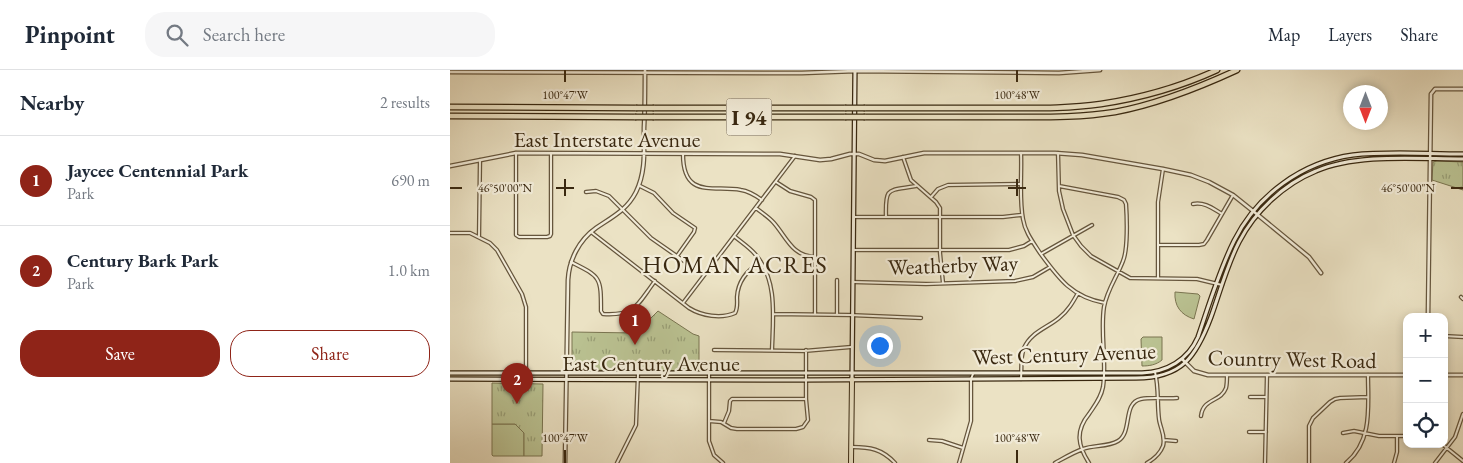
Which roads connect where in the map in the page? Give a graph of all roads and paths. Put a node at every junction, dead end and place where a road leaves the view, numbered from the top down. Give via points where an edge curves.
1 (1099, 70) edge
2 (1217, 70) edge
3 (1237, 70) edge
4 (477, 71) edge
5 (509, 71) edge
6 (584, 71) edge
7 (614, 71) edge
8 (645, 71) edge
9 (676, 71) edge
10 (706, 71) edge
11 (738, 71) edge
12 (770, 71) edge
13 (802, 71) edge
14 (856, 71) edge
15 (893, 71) edge
16 (929, 71) edge
17 (964, 71) edge
18 (999, 71) edge
19 (1032, 71) edge
20 (1066, 71) edge
21 (450, 72) edge
22 (1463, 89) edge
23 (450, 107) edge
24 (450, 116) edge
25 (516, 153) junction
26 (551, 153) junction
27 (644, 153) junction
28 (682, 153) junction
29 (1022, 153) junction
30 (1058, 153) junction
31 (855, 154) junction
32 (1430, 154) junction
33 (1463, 154) edge
34 (796, 156) junction
35 (903, 157) junction
36 (1430, 159) junction
37 (1463, 159) edge
38 (480, 160) junction
39 (450, 166) edge
40 (1163, 169) junction
41 (776, 182) junction
42 (1022, 184) junction
43 (639, 185) junction
44 (916, 186) junction
45 (1059, 186) junction
46 (586, 192) dead end
47 (1233, 195) junction
48 (931, 197) junction
49 (762, 200) junction
50 (1193, 204) dead end
51 (756, 208) junction
52 (624, 209) junction
53 (1254, 211) junction
54 (1222, 214) junction
55 (1258, 214) junction
56 (1022, 215) junction
57 (854, 217) junction
58 (886, 217) junction
59 (940, 217) junction
60 (1092, 225) dead end
61 (591, 232) junction
62 (450, 233) edge
63 (1073, 235) junction
64 (479, 236) junction
65 (734, 236) junction
66 (1032, 241) junction
67 (1158, 245) junction
68 (854, 250) junction
69 (940, 250) junction
70 (1041, 254) junction
71 (677, 256) junction
72 (815, 257) junction
73 (571, 262) junction
74 (761, 262) junction
75 (1050, 267) junction
76 (1118, 272) junction
77 (1321, 273) dead end
78 (704, 275) junction
79 (1158, 278) junction
80 (837, 280) dead end
81 (656, 282) junction
82 (853, 282) junction
83 (943, 284) junction
84 (1217, 284) junction
85 (1222, 285) junction
86 (1078, 293) junction
87 (683, 303) junction
88 (1105, 303) junction
89 (1428, 313) edge
90 (773, 314) junction
91 (814, 314) junction
92 (837, 314) junction
93 (853, 315) junction
94 (921, 318) dead end
95 (1448, 336) edge
96 (1463, 337) edge
97 (853, 347) junction
98 (714, 350) dead end
99 (772, 350) junction
100 (806, 350) junction
101 (1182, 359) junction
102 (1185, 363) junction
103 (1155, 372) junction
104 (450, 373) edge
105 (526, 373) junction
106 (1021, 373) junction
107 (1103, 373) junction
108 (567, 374) junction
109 (638, 374) junction
110 (709, 374) junction
111 (806, 374) junction
112 (852, 374) junction
113 (973, 374) junction
114 (1227, 375) junction
115 (1267, 375) junction
116 (1368, 375) junction
117 (1403, 375) edge
118 (1448, 375) edge
119 (1463, 375) edge
120 (1156, 377) junction
121 (1104, 378) junction
122 (450, 379) edge
123 (526, 379) junction
124 (567, 379) junction
125 (638, 379) junction
126 (709, 379) junction
127 (852, 379) junction
128 (972, 379) junction
129 (1021, 379) junction
130 (806, 380) junction
131 (1250, 397) dead end
132 (1266, 397) junction
133 (1177, 398) dead end
134 (1368, 398) junction
135 (806, 399) junction
136 (1158, 399) junction
137 (1463, 414) edge
138 (1201, 416) dead end
139 (709, 421) junction
140 (724, 423) junction
141 (1249, 432) dead end
142 (1266, 432) junction
143 (1343, 433) dead end
144 (1366, 433) junction
145 (1398, 436) junction
146 (1403, 436) edge
147 (930, 440) dead end
148 (1164, 440) junction
149 (1176, 441) dead end
150 (852, 447) junction
151 (1448, 447) edge
152 (964, 448) junction
153 (1447, 448) joint
154 (1082, 450) junction
155 (1463, 461) edge
156 (893, 462) edge
157 (565, 463) edge
158 (617, 463) edge
159 (722, 463) edge
160 (852, 463) edge
161 (959, 463) edge
162 (1055, 463) edge
163 (1089, 463) edge
164 (1147, 463) edge
165 (1265, 463) edge
166 (1309, 463) edge
167 (1346, 463) edge
168 (1394, 463) edge
169 (1435, 463) edge

1 - 20 street
2 - 23 highway, I 94, bridge via 1147,95 1083,106
3 - 24 highway, I 94, bridge via 1167,99 1081,116
4 - 5 street
4 - 21 street
5 - 6 street
6 - 7 street
7 - 8 street
8 - 9 street
8 - 27 street
9 - 10 street
10 - 11 street
11 - 12 street
12 - 13 street
13 - 14 street
14 - 15 street
14 - 31 main road
15 - 16 street
16 - 17 street
17 - 18 street
18 - 19 street
19 - 20 street
22 - 32 street via 1433,90
25 - 26 street, East Interstate Avenue
25 - 26 street via 516,236 550,236
25 - 38 street, East Interstate Avenue
26 - 27 street, East Interstate Avenue
27 - 28 street, East Interstate Avenue
27 - 43 street
28 - 34 street, East Interstate Avenue
28 - 49 street via 685,172 697,185 708,189 744,190
29 - 30 street
29 - 35 street via 924,153
29 - 42 street
30 - 40 street
30 - 45 street
31 - 34 street, East Interstate Avenue via 820,160
31 - 35 street via 882,161
31 - 57 main road
32 - 33 main road, West Century Avenue
32 - 36 street
32 - 53 main road, West Century Avenue via 1368,154 1323,162 1286,180
34 - 41 street
35 - 44 street
36 - 37 main road, West Century Avenue
36 - 55 main road, West Century Avenue via 1370,159 1331,165 1295,182
36 - 89 street
38 - 39 street, East Interstate Avenue
38 - 64 street
40 - 47 street via 1200,178
40 - 67 street via 1158,202
41 - 49 street
41 - 72 street via 815,200
42 - 48 street via 951,184 941,187
42 - 56 street
43 - 52 street
43 - 71 street via 654,193 673,213 695,228
44 - 48 street
44 - 58 street via 888,193
45 - 63 street via 1062,209
45 - 76 street via 1118,196 1125,202 1126,252
46 - 52 street via 604,193
47 - 53 street
47 - 54 street
48 - 59 street via 939,206
49 - 51 street
50 - 54 street via 1205,204
51 - 65 street
51 - 72 street via 772,221 793,249
52 - 61 street
52 - 71 street via 651,238
53 - 55 street
53 - 84 main road, West Century Avenue via 1234,240
54 - 67 street via 1204,244
55 - 77 street via 1309,257
55 - 85 main road, West Century Avenue via 1238,244
56 - 59 street
56 - 66 street
57 - 58 street
57 - 68 main road
58 - 59 street
59 - 69 street
60 - 63 street
61 - 73 street
61 - 81 street
62 - 64 street
63 - 70 street
63 - 76 street via 1091,256
64 - 105 street via 495,247 524,300
65 - 74 street
65 - 78 street
66 - 69 street via 1009,250
66 - 70 street
67 - 79 street
68 - 69 street
68 - 82 main road
69 - 83 street
70 - 75 street
71 - 78 street
72 - 91 street
73 - 81 street via 597,278 601,285 603,314 630,311
73 - 108 street
74 - 87 street via 742,279 734,314 702,314
74 - 90 street via 771,285
75 - 83 street, Weatherby Way via 1022,280
75 - 86 street via 1062,282
76 - 79 street via 1132,278
76 - 88 street
78 - 87 street
79 - 84 street via 1197,278
80 - 92 street
81 - 87 street
82 - 83 street, Weatherby Way
82 - 93 main road
84 - 85 street
84 - 101 main road, West Century Avenue via 1197,339
85 - 102 main road, West Century Avenue via 1201,342
86 - 88 street
86 - 106 street via 1062,316 1029,339 1023,353
88 - 107 street
90 - 91 street
90 - 99 street
91 - 92 street
92 - 93 street
93 - 94 street
93 - 97 main road
95 - 96 street
97 - 100 street
97 - 112 main road
98 - 99 street
99 - 100 street
100 - 111 street
101 - 102 street, Country West Road
101 - 103 main road, West Century Avenue
102 - 114 street, Country West Road via 1201,374
102 - 120 main road, West Century Avenue
103 - 107 main road, West Century Avenue
103 - 120 street
104 - 105 main road, East Century Avenue
105 - 108 main road, East Century Avenue
105 - 123 street
106 - 107 main road, West Century Avenue
106 - 113 main road, West Century Avenue
106 - 129 street
107 - 121 street
108 - 109 main road, East Century Avenue
108 - 124 street
109 - 110 main road, East Century Avenue
109 - 125 street
110 - 111 main road, East Century Avenue
110 - 126 street
111 - 112 main road, East Century Avenue
111 - 130 street
112 - 113 main road, West Century Avenue
112 - 127 main road
113 - 128 street
114 - 115 street, Country West Road
114 - 138 street via 1224,391 1204,405
115 - 116 street, Country West Road
115 - 132 street
116 - 117 street, Country West Road
116 - 134 street
118 - 119 street
120 - 121 main road, West Century Avenue
120 - 136 street
121 - 129 main road, West Century Avenue
121 - 154 street via 1100,399 1082,426
122 - 123 main road, East Century Avenue
123 - 124 main road, East Century Avenue
124 - 125 main road, East Century Avenue
124 - 157 street
125 - 126 main road, East Century Avenue
125 - 158 street via 636,425
126 - 130 main road, East Century Avenue
126 - 139 street
127 - 128 main road, West Century Avenue
127 - 130 main road, East Century Avenue
127 - 150 main road
128 - 129 main road, West Century Avenue
128 - 152 street via 971,416
130 - 135 street
131 - 132 street
132 - 142 street
133 - 136 street
134 - 144 street
134 - 166 street via 1335,399 1313,418 1309,426
135 - 140 street via 732,399
135 - 140 street via 808,420 798,429 737,429
136 - 148 street
136 - 154 street via 1142,399 1134,403 1119,440
137 - 151 street
139 - 140 street
139 - 159 street via 710,444
141 - 142 street
142 - 165 street
143 - 144 street
144 - 145 street
144 - 167 street via 1354,456
145 - 146 street
145 - 168 street
147 - 152 street
148 - 149 street
148 - 164 street via 1159,454
150 - 156 street via 877,449
150 - 160 main road
152 - 161 street
153 - 155 street
153 - 169 street
154 - 162 street
154 - 163 street

